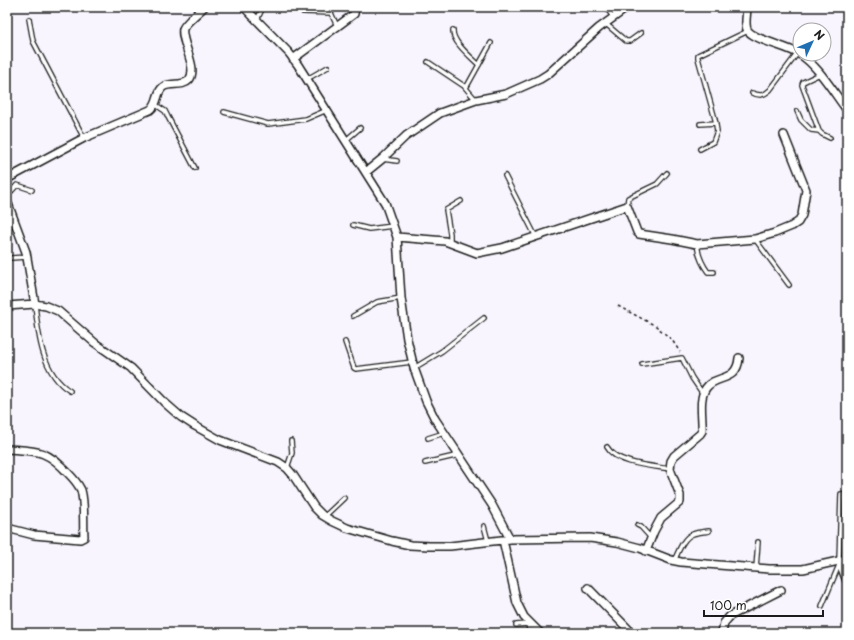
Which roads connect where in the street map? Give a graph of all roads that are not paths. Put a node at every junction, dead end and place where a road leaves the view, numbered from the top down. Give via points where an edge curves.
1 (204, 7) edge
2 (244, 7) edge
3 (263, 7) edge
4 (355, 7) edge
5 (606, 7) edge
6 (628, 7) edge
7 (747, 7) edge
8 (303, 12) dead end
9 (612, 17) junction
10 (29, 18) dead end
11 (257, 20) junction
12 (605, 23) junction
13 (337, 26) junction
14 (453, 30) dead end
15 (748, 31) junction
16 (641, 33) dead end
17 (491, 44) dead end
18 (792, 51) edge
19 (293, 59) junction
20 (792, 61) edge
21 (428, 62) dead end
22 (809, 62) edge
23 (479, 65) junction
24 (328, 67) dead end
25 (820, 74) junction
26 (307, 79) junction
27 (466, 88) junction
28 (752, 92) dead end
29 (476, 100) junction
30 (156, 105) junction
31 (327, 110) junction
32 (847, 110) edge
33 (797, 111) dead end
34 (224, 112) dead end
35 (716, 123) junction
36 (700, 124) dead end
37 (360, 128) dead end
38 (819, 131) junction
39 (784, 135) dead end
40 (84, 138) junction
41 (830, 138) dead end
42 (346, 140) junction
43 (700, 149) dead end
44 (382, 159) junction
45 (397, 162) dead end
46 (195, 168) dead end
47 (366, 172) junction
48 (667, 173) dead end
49 (505, 176) dead end
50 (7, 179) edge
51 (32, 190) dead end
52 (7, 196) edge
53 (7, 202) edge
54 (461, 202) dead end
55 (626, 206) junction
56 (11, 221) edge
57 (353, 225) dead end
58 (394, 226) junction
59 (397, 237) junction
60 (536, 237) junction
61 (755, 239) junction
62 (450, 242) junction
63 (697, 244) junction
64 (27, 257) junction
65 (12, 258) dead end
66 (714, 272) dead end
67 (789, 285) dead end
68 (401, 298) junction
69 (35, 304) junction
70 (7, 306) edge
71 (353, 316) dead end
72 (484, 318) dead end
73 (344, 342) dead end
74 (739, 358) dead end
75 (642, 364) dead end
76 (413, 365) junction
77 (70, 391) dead end
78 (703, 395) junction
79 (444, 433) junction
80 (428, 438) dead end
81 (291, 441) dead end
82 (606, 447) dead end
83 (7, 450) edge
84 (459, 455) junction
85 (426, 464) dead end
86 (287, 468) junction
87 (670, 469) junction
88 (840, 494) dead end
89 (344, 498) dead end
90 (325, 516) junction
91 (636, 525) dead end
92 (484, 526) dead end
93 (7, 528) edge
94 (709, 531) dead end
95 (651, 538) junction
96 (506, 540) junction
97 (488, 541) junction
98 (758, 542) dead end
99 (646, 551) junction
100 (847, 558) edge
101 (674, 561) junction
102 (839, 562) junction
103 (756, 568) junction
104 (847, 581) edge
105 (588, 588) dead end
106 (782, 590) dead end
107 (822, 606) dead end
108 (527, 622) junction
109 (516, 625) dead end
110 (630, 632) edge
111 (530, 633) edge
112 (540, 633) edge
113 (722, 633) edge

1 - 30 street via 184,28 183,33 192,73 185,82 164,86
2 - 11 street
3 - 11 lane
4 - 13 street via 354,14
5 - 9 lane
6 - 9 street
7 - 15 street
8 - 13 lane via 331,13
9 - 12 street
10 - 40 lane via 33,41
11 - 19 street
12 - 16 lane via 626,41
12 - 29 street via 556,68 540,79 506,94
13 - 19 street
14 - 23 lane via 453,36
15 - 18 street
15 - 35 lane via 698,55
17 - 23 lane
19 - 26 street
20 - 28 lane via 765,95 760,96
21 - 27 lane
22 - 25 street
23 - 27 lane
24 - 26 lane
25 - 32 street
25 - 38 lane via 802,84
26 - 31 street
27 - 29 lane
29 - 44 street via 440,112 406,136
30 - 40 street via 150,110
30 - 46 lane via 165,111
31 - 34 lane via 306,119 268,124
31 - 42 street
33 - 38 lane via 801,120 812,130
35 - 36 lane
35 - 43 lane via 717,131 713,142
37 - 42 lane
38 - 41 lane
39 - 61 street via 806,190 802,215 792,226
40 - 50 street
42 - 47 street
44 - 45 lane
44 - 47 street
47 - 58 street via 385,203
48 - 55 lane via 657,184 628,198
49 - 60 lane
51 - 52 lane via 17,185
53 - 56 street
54 - 62 lane via 446,210
55 - 60 street
55 - 63 street via 639,234
56 - 64 street
57 - 58 lane via 369,229
58 - 59 street
59 - 62 street
59 - 68 street
60 - 62 street via 481,253 472,252
61 - 63 street
61 - 67 lane
63 - 66 lane via 705,268 708,272
64 - 65 lane
64 - 69 street
68 - 71 lane via 377,302
68 - 76 street
69 - 70 street
69 - 77 lane via 44,356 58,383
69 - 86 street via 58,311 131,368 181,417 220,440 278,462
72 - 76 lane via 442,351
73 - 76 lane via 356,369
74 - 78 street via 731,375 708,386
75 - 78 lane via 682,358
76 - 79 street via 426,401
78 - 87 street via 702,431 674,456
79 - 80 lane
79 - 84 street
81 - 86 lane via 292,453
82 - 87 lane via 611,453 633,463
83 - 93 street via 46,454 70,475 78,485 82,498 84,537 80,539 34,535
84 - 85 lane
84 - 96 street via 492,505
86 - 90 street via 314,507
87 - 95 street via 680,495 680,502 662,518
88 - 102 lane
89 - 90 lane
90 - 97 street via 347,528 410,545 450,546
91 - 95 lane
92 - 97 lane
94 - 101 lane via 689,536
95 - 99 street
96 - 97 street
96 - 99 street via 590,538 618,542
96 - 108 street via 517,603
98 - 103 lane
99 - 101 street
100 - 102 street
101 - 103 street
102 - 103 street via 803,569
102 - 104 street
102 - 107 lane
105 - 110 street
106 - 113 street via 730,616 724,622
108 - 109 lane
108 - 111 lane
108 - 112 street

